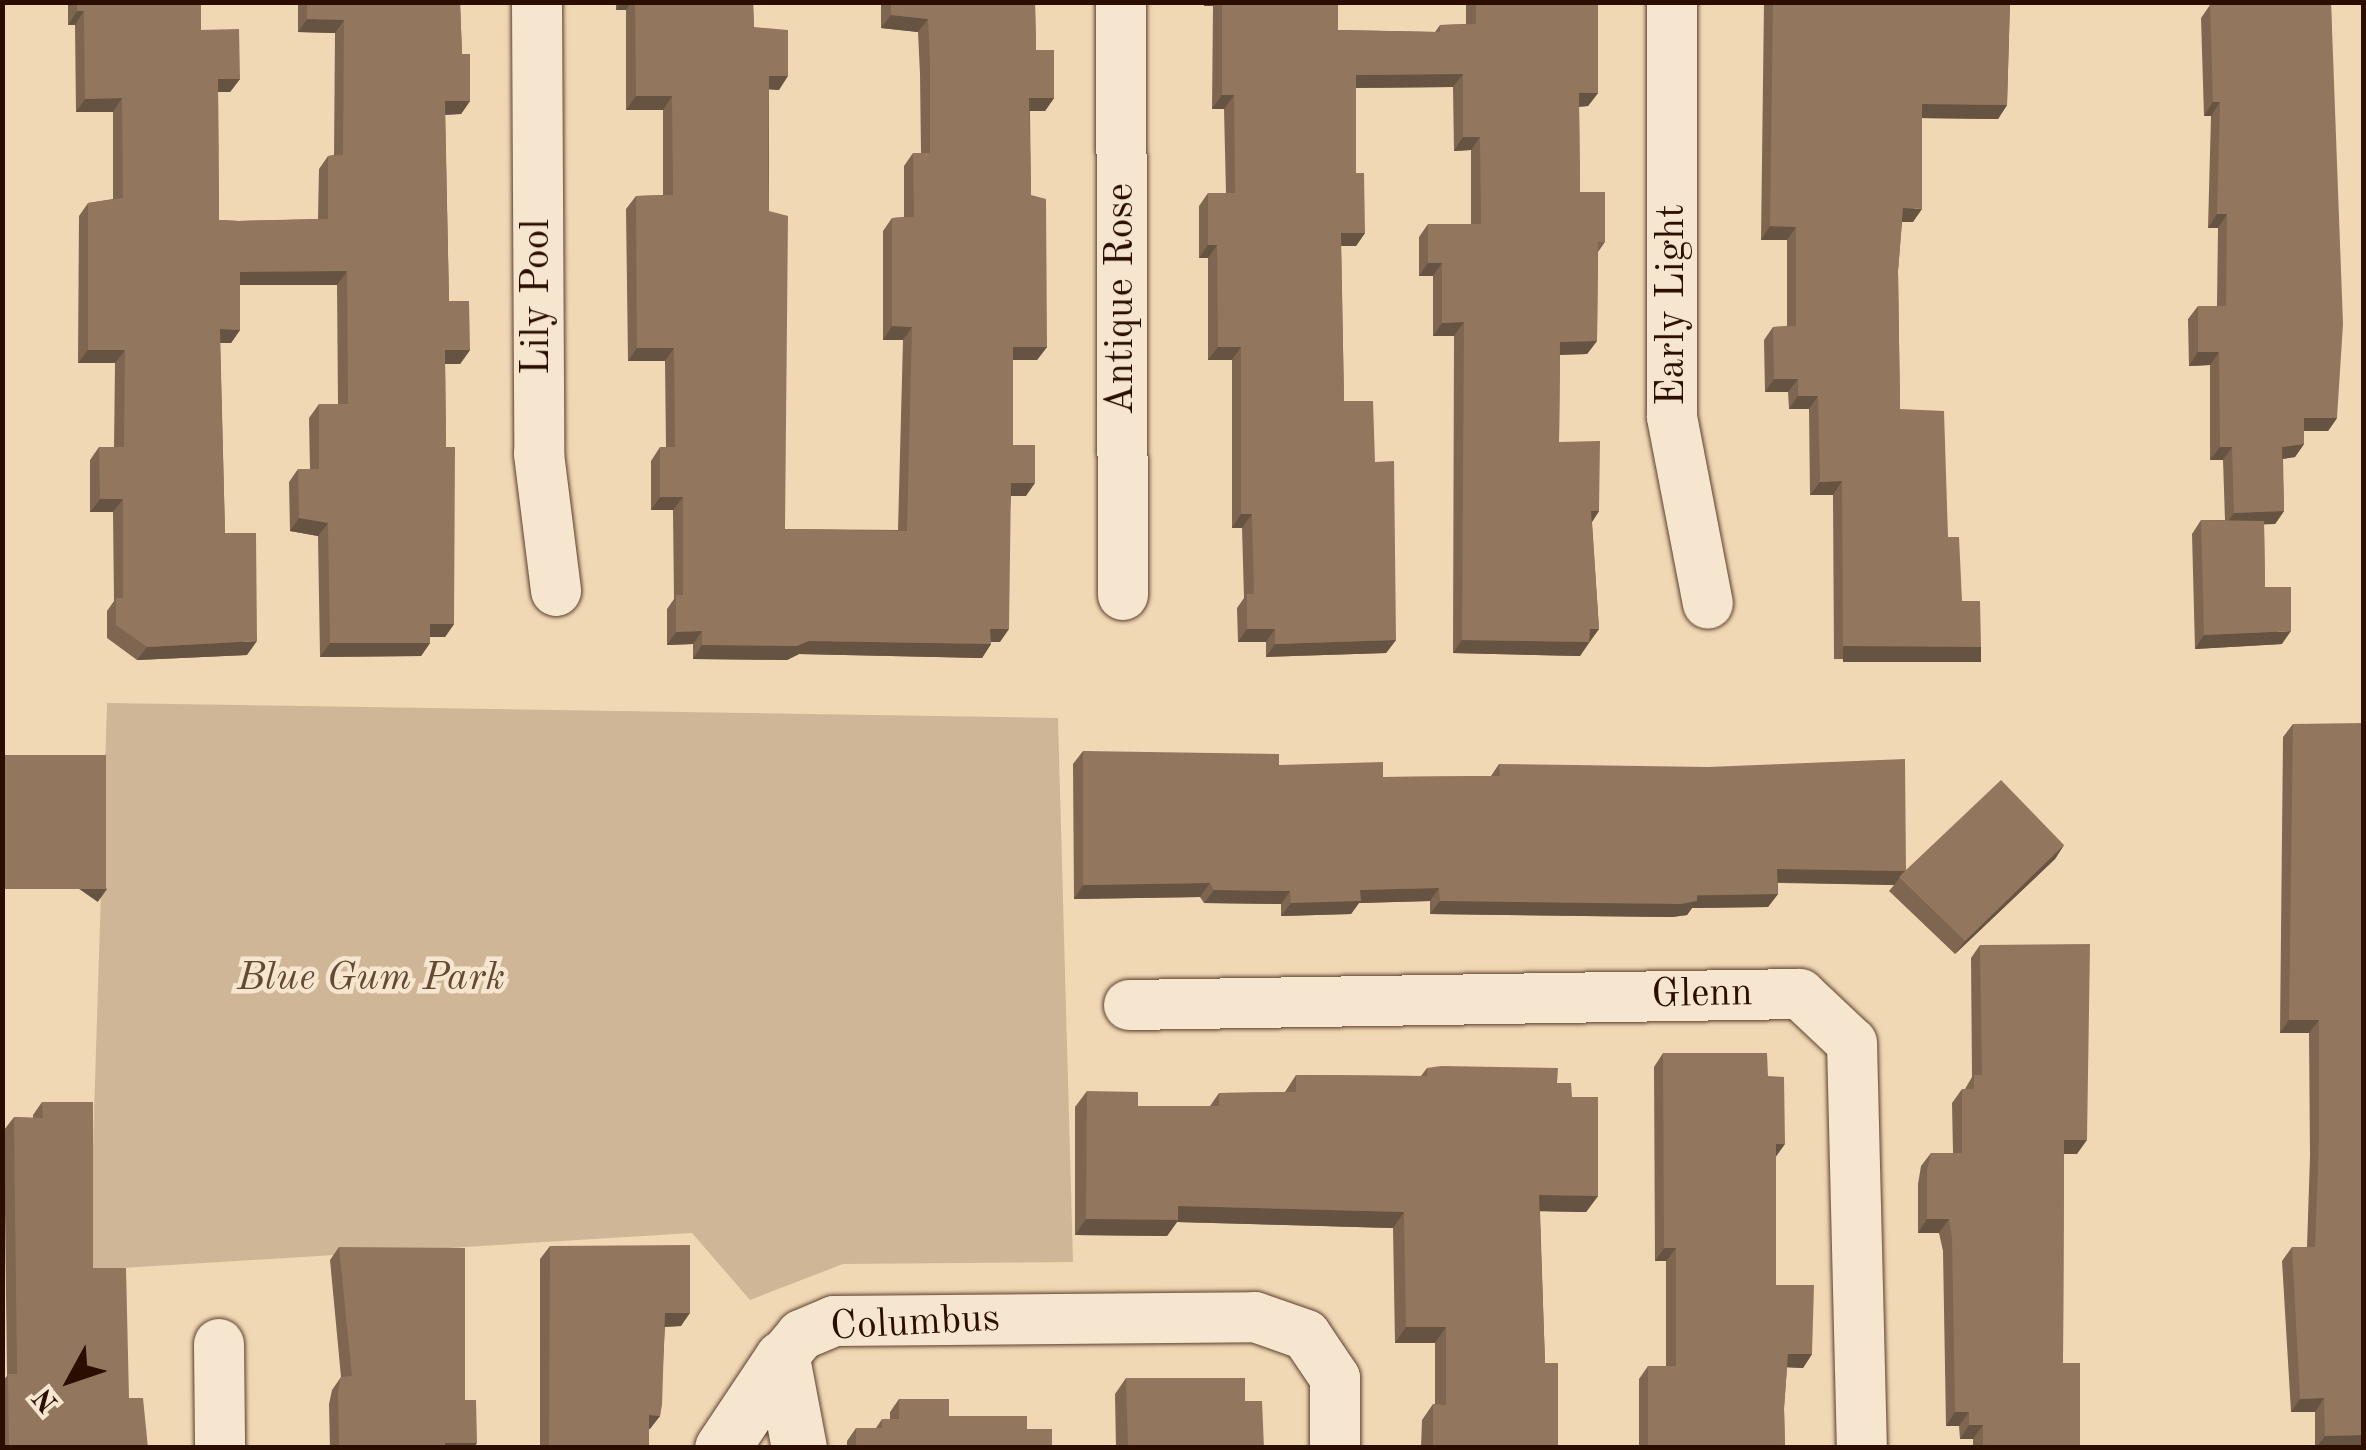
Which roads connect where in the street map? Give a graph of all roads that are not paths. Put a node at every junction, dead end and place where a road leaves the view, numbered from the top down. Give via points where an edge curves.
1 (537, 2) edge
2 (1121, 2) edge
3 (1672, 2) edge
4 (556, 591) dead end
5 (1123, 595) dead end
6 (1708, 604) dead end
7 (1129, 1005) dead end
8 (218, 1344) dead end
9 (782, 1358) junction
10 (220, 1448) edge
11 (722, 1448) edge
12 (799, 1448) edge
13 (1335, 1448) edge
14 (1862, 1448) edge

1 - 4 street, Lily Pool via 538,454
2 - 5 street, Antique Rose
3 - 6 street, Early Light via 1672,417
7 - 14 street, Glenn via 1800,994 1852,1043
8 - 10 street
9 - 11 street, Columbus
9 - 12 street, Columbus
9 - 13 street, Columbus via 801,1335 834,1321 1255,1317 1306,1335 1335,1378

